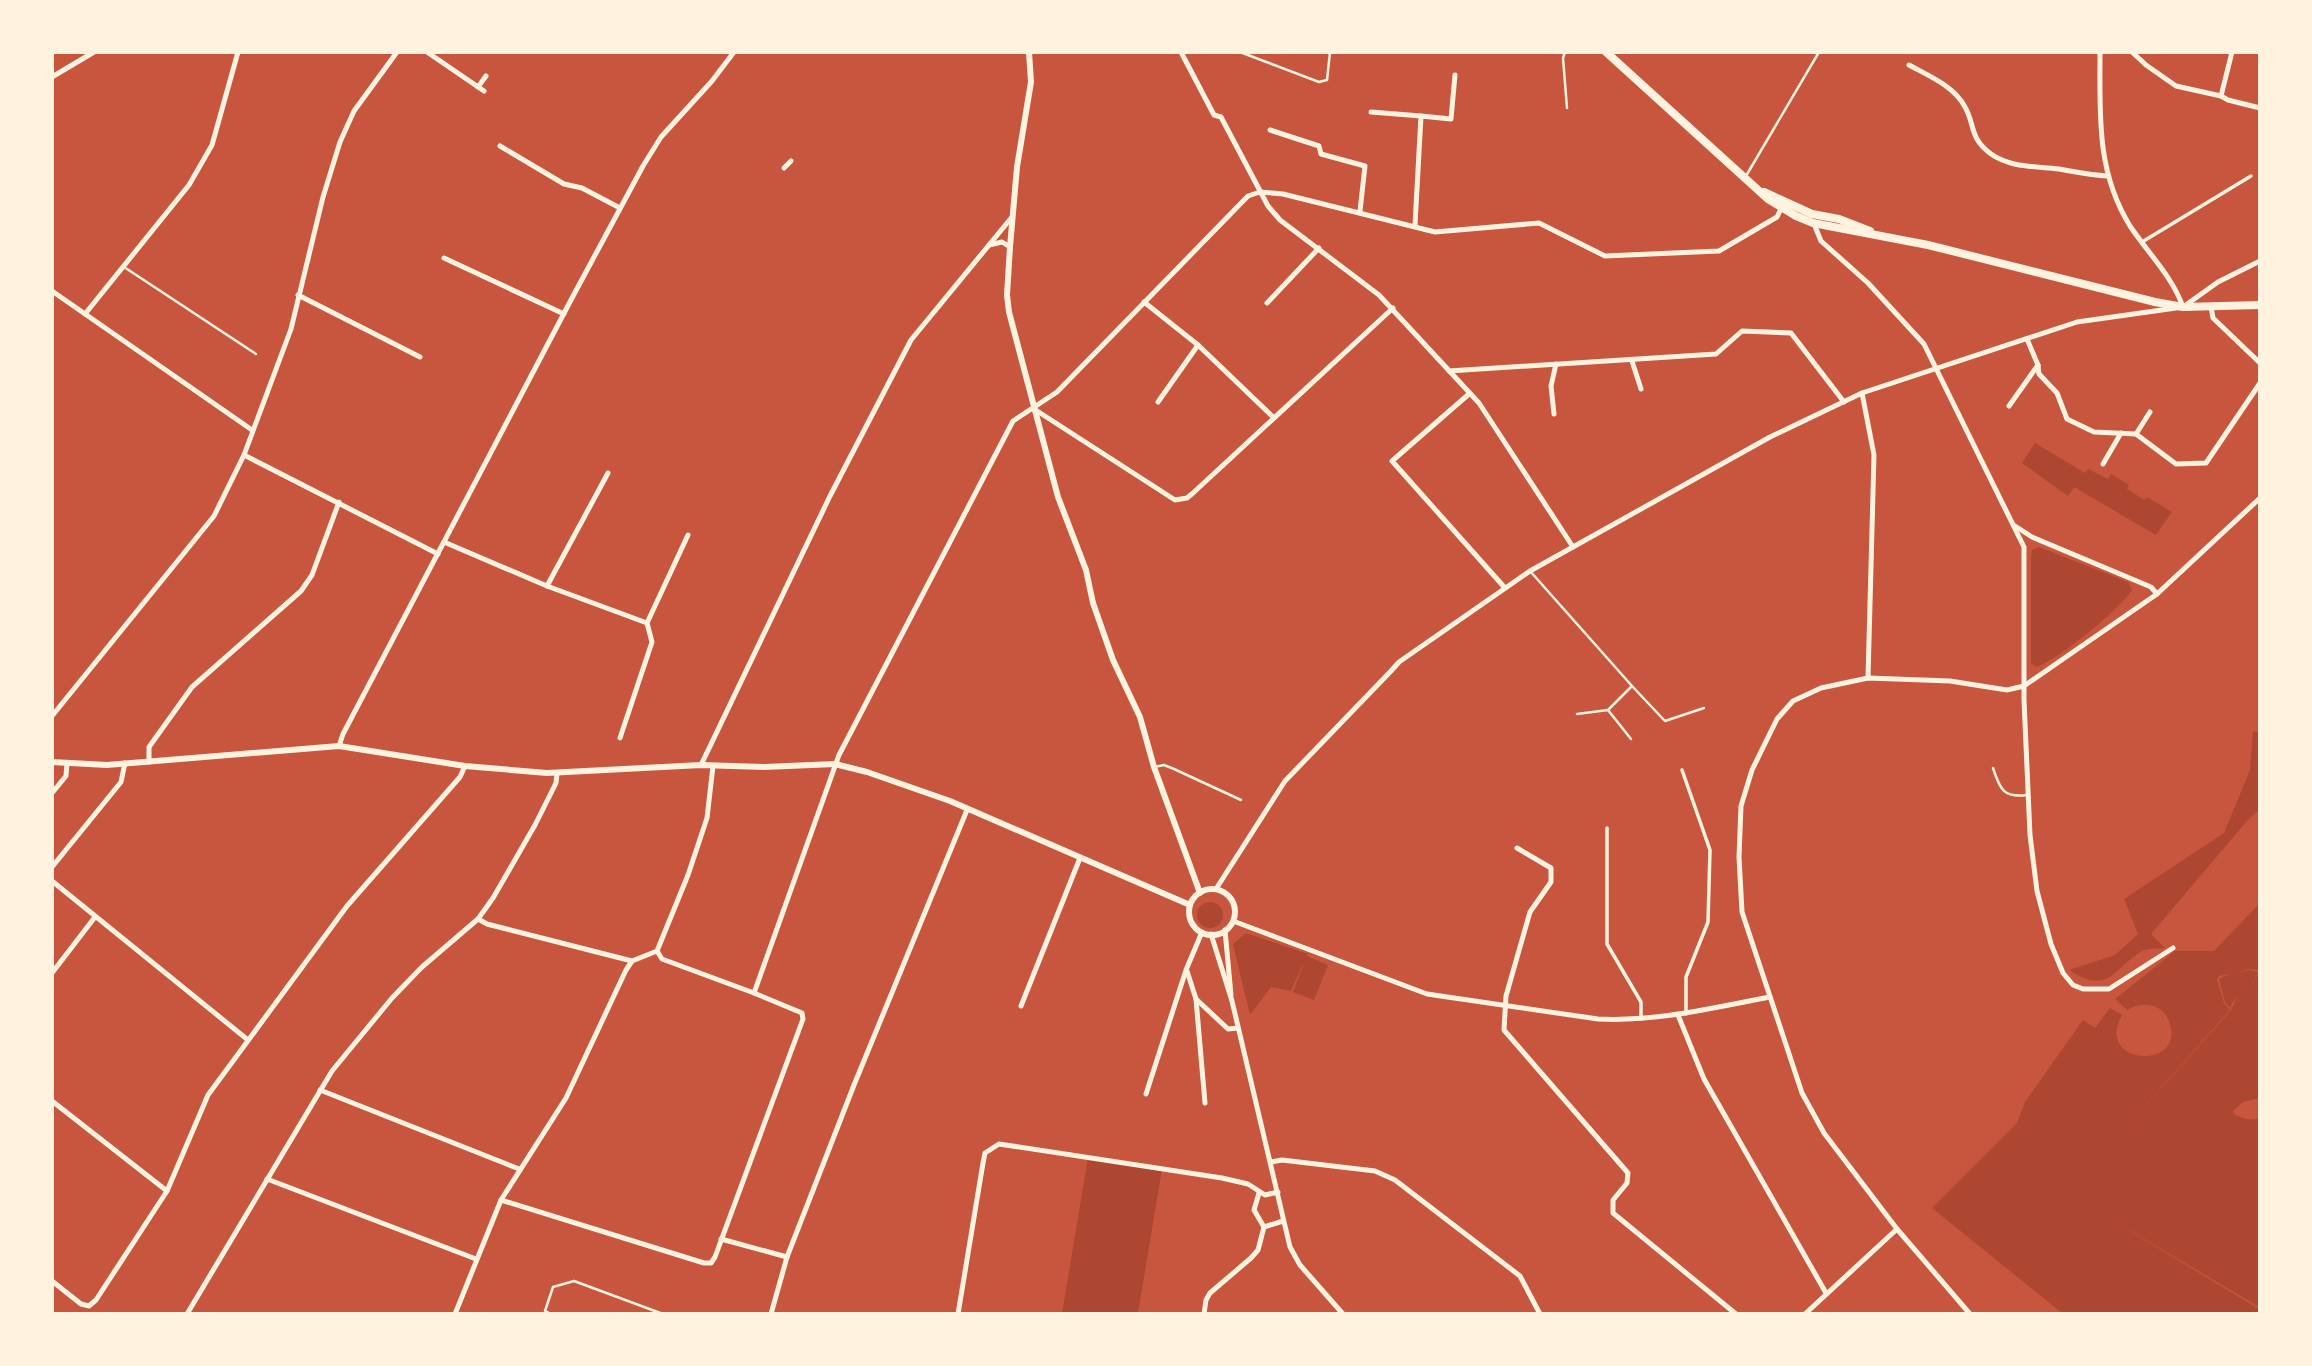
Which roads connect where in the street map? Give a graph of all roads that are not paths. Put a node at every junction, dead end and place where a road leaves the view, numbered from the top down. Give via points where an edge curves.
1 (94, 52) edge
2 (238, 52) edge
3 (397, 52) edge
4 (426, 52) edge
5 (734, 52) edge
6 (1029, 52) edge
7 (1181, 52) edge
8 (1240, 52) edge
9 (1330, 52) edge
10 (1565, 52) edge
11 (1606, 52) edge
12 (1819, 52) edge
13 (2100, 52) edge
14 (2132, 52) edge
15 (2232, 52) edge
16 (1909, 65) dead end
17 (1455, 75) dead end
18 (486, 76) dead end
19 (52, 77) edge
20 (2221, 96) junction
21 (2259, 107) edge
22 (1567, 108) dead end
23 (1371, 112) dead end
24 (1422, 116) junction
25 (1270, 130) dead end
26 (500, 146) dead end
27 (791, 160) dead end
28 (783, 168) dead end
29 (2108, 176) junction
30 (2251, 176) dead end
31 (1745, 179) junction
32 (1260, 192) junction
33 (1781, 204) junction
34 (622, 205) junction
35 (1360, 211) junction
36 (1012, 217) junction
37 (1813, 218) junction
38 (1415, 225) junction
39 (2142, 242) junction
40 (989, 245) junction
41 (1010, 247) junction
42 (1320, 248) junction
43 (444, 258) dead end
44 (2259, 261) edge
45 (124, 267) junction
46 (299, 295) junction
47 (55, 296) edge
48 (1144, 302) junction
49 (1267, 303) dead end
50 (2259, 304) edge
51 (2183, 307) junction
52 (2211, 307) junction
53 (1393, 308) junction
54 (85, 314) junction
55 (564, 314) junction
56 (2026, 339) junction
57 (1198, 345) junction
58 (256, 354) dead end
59 (420, 357) dead end
60 (1632, 361) junction
61 (2259, 363) edge
62 (1556, 364) junction
63 (2038, 365) junction
64 (1937, 368) junction
65 (1449, 371) junction
66 (2259, 383) edge
67 (1641, 389) dead end
68 (1862, 393) junction
69 (1469, 394) junction
70 (1158, 402) dead end
71 (1844, 402) junction
72 (2009, 406) dead end
73 (1034, 409) junction
74 (2150, 412) dead end
75 (1553, 414) dead end
76 (1273, 417) junction
77 (252, 430) junction
78 (2121, 433) junction
79 (2137, 434) junction
80 (244, 455) junction
81 (2103, 464) dead end
82 (608, 473) dead end
83 (2259, 498) edge
84 (339, 502) junction
85 (2012, 524) junction
86 (688, 535) dead end
87 (2032, 537) junction
88 (444, 542) junction
89 (1573, 547) junction
90 (2024, 547) junction
91 (438, 554) junction
92 (1530, 571) junction
93 (547, 586) junction
94 (1505, 587) junction
95 (2157, 594) junction
96 (647, 623) junction
97 (1868, 678) junction
98 (1632, 686) junction
99 (2024, 686) junction
100 (1704, 708) dead end
101 (1608, 710) junction
102 (1577, 714) dead end
103 (52, 716) edge
104 (620, 738) dead end
105 (1631, 739) dead end
106 (339, 746) junction
107 (52, 762) edge
108 (149, 762) junction
109 (67, 763) junction
110 (125, 763) junction
111 (835, 764) junction
112 (701, 765) junction
113 (465, 766) junction
114 (713, 766) junction
115 (1154, 767) junction
116 (1993, 768) dead end
117 (1682, 770) dead end
118 (557, 773) junction
119 (52, 793) edge
120 (2027, 795) junction
121 (1241, 800) dead end
122 (967, 810) junction
123 (1607, 828) dead end
124 (1517, 848) dead end
125 (1080, 858) junction
126 (52, 867) edge
127 (52, 881) edge
128 (1216, 889) junction
129 (1200, 892) junction
130 (1191, 905) junction
131 (95, 917) junction
132 (478, 919) junction
133 (1233, 921) junction
134 (1225, 930) junction
135 (1202, 932) junction
136 (1211, 934) junction
137 (2173, 948) dead end
138 (657, 951) junction
139 (632, 961) junction
140 (1186, 970) junction
141 (52, 973) edge
142 (754, 993) junction
143 (1770, 997) junction
144 (1196, 999) junction
145 (1232, 1001) junction
146 (1506, 1005) junction
147 (1021, 1006) dead end
148 (1686, 1014) junction
149 (1678, 1016) junction
150 (1641, 1019) junction
151 (1238, 1028) junction
152 (248, 1040) junction
153 (320, 1090) junction
154 (1146, 1094) dead end
155 (52, 1101) edge
156 (1205, 1103) dead end
157 (1271, 1162) junction
158 (519, 1170) junction
159 (267, 1179) junction
160 (167, 1191) junction
161 (1278, 1192) junction
162 (1259, 1193) junction
163 (501, 1200) junction
164 (1283, 1221) junction
165 (1264, 1227) junction
166 (1897, 1229) junction
167 (721, 1239) junction
168 (787, 1258) junction
169 (476, 1259) junction
170 (52, 1281) edge
171 (1826, 1293) junction
172 (187, 1314) edge
173 (455, 1314) edge
174 (551, 1314) edge
175 (663, 1314) edge
176 (771, 1314) edge
177 (958, 1314) edge
178 (1204, 1314) edge
179 (1343, 1314) edge
180 (1540, 1314) edge
181 (1736, 1314) edge
182 (1805, 1314) edge
183 (1970, 1314) edge

1 - 19 street
2 - 45 street via 212,145 189,185
3 - 46 street via 354,111 340,142
4 - 18 street via 481,89
5 - 34 street via 661,137
6 - 36 street via 1031,82
7 - 32 street
8 - 9 lane via 1319,82 1329,75
10 - 22 lane
11 - 31 main road
12 - 31 lane
13 - 29 street via 2101,139
14 - 20 street via 2176,86
15 - 20 street
16 - 29 street via 1942,83 1966,107 1971,128 1991,154 2025,166
17 - 24 street via 1451,119
20 - 21 street
23 - 24 street
24 - 38 street
25 - 35 street via 1319,146 1321,155 1365,166
26 - 34 street via 564,184
27 - 28 street
29 - 39 street
30 - 39 street
31 - 33 main road via 1768,200
32 - 35 street
32 - 42 street via 1280,220
32 - 48 street via 1248,196
33 - 37 main road
33 - 38 street via 1777,217 1718,251 1605,256 1539,223 1441,232
34 - 55 street
35 - 38 street
36 - 40 street
36 - 41 street
37 - 51 main road
37 - 64 street via 1821,241 1897,312
39 - 51 street via 2177,290
40 - 41 street via 1002,242
40 - 112 street via 923,322 901,358
41 - 73 street via 1009,312
42 - 49 street
42 - 53 street
43 - 55 street
44 - 51 street
45 - 54 street
45 - 58 lane
46 - 59 street
46 - 77 street
47 - 54 street
48 - 57 street
48 - 73 street via 1057,392
50 - 52 main road
51 - 52 main road
51 - 56 street via 2077,322
52 - 61 street via 2213,318
53 - 65 street
53 - 76 street
54 - 77 street
55 - 88 street
56 - 63 street
56 - 64 street
57 - 70 street
57 - 76 street
60 - 62 street
60 - 67 street
60 - 71 street via 1716,354 1742,331 1790,333
62 - 65 street
62 - 75 street via 1550,386
63 - 72 street
63 - 78 street via 2067,419 2094,432
64 - 68 street
64 - 85 street
65 - 69 street
66 - 79 street via 2206,463 2176,464
68 - 71 street
68 - 97 street via 1874,455
69 - 89 street
69 - 94 street via 1392,461
71 - 89 street via 1770,437
73 - 76 street via 1175,500 1193,493
73 - 111 street via 1012,423
73 - 115 street via 1093,603 1140,718
74 - 79 street
77 - 80 street
78 - 79 street
78 - 81 street
80 - 84 street
80 - 103 street via 214,516
82 - 93 street
83 - 95 street
84 - 91 street
84 - 108 street via 312,575 301,591 192,687 149,747
85 - 87 street
85 - 90 street
86 - 96 street
87 - 90 street
87 - 95 street via 2151,587
88 - 91 street
88 - 93 street
89 - 92 street
90 - 99 street
91 - 106 street
92 - 94 street
92 - 98 lane
93 - 96 street
94 - 128 street via 1391,671 1286,781
95 - 99 street
96 - 104 street via 652,642
97 - 99 street via 1950,681 2007,690
97 - 143 street via 1821,688 1793,701 1777,719 1759,754 1741,806 1742,912
98 - 100 lane via 1665,721
98 - 101 lane
99 - 120 street
101 - 102 lane
101 - 105 lane
106 - 108 street
106 - 113 street
107 - 109 street
108 - 110 street
109 - 110 street
109 - 119 street via 66,776
110 - 126 street via 121,782
111 - 114 street
111 - 122 street via 909,786
111 - 142 street
112 - 114 street
112 - 118 street
113 - 118 street
113 - 152 street via 348,906
114 - 138 street via 707,818
115 - 121 lane via 1164,765
115 - 129 street
116 - 120 lane via 2006,793
117 - 148 street via 1710,850 1708,922 1686,977
118 - 132 street via 536,825
120 - 137 street via 2037,891 2058,963 2068,981 2090,991 2109,989
122 - 125 street
122 - 168 street
123 - 150 street via 1608,944 1641,1003
124 - 146 street via 1551,868 1551,882 1530,912
125 - 130 street
125 - 147 street
127 - 131 street
128 - 129 street
128 - 133 street via 1232,900
129 - 130 street
130 - 135 street via 1191,921
131 - 141 street
131 - 152 street
132 - 139 street
132 - 153 street via 392,998
133 - 134 street
133 - 146 street via 1427,994
134 - 136 street
134 - 145 street
135 - 136 street
135 - 140 street
136 - 145 street
138 - 139 street
138 - 142 street via 662,959
139 - 158 street via 566,1098
140 - 144 street
140 - 154 street
142 - 167 street via 802,1013 803,1019
143 - 148 street
143 - 166 street via 1802,1093 1824,1133
144 - 151 street via 1228,1029
144 - 156 street
145 - 151 street
146 - 150 street via 1598,1020
146 - 181 street via 1504,1030 1628,1173 1627,1184 1613,1200 1613,1213
148 - 149 street
149 - 150 street
149 - 171 street via 1704,1079
151 - 157 street
152 - 160 street via 208,1095
153 - 158 street
153 - 159 street
155 - 160 street
157 - 161 street
157 - 180 street via 1375,1171 1395,1180 1520,1276
158 - 163 street
159 - 169 street
159 - 172 street
160 - 170 street via 89,1306
161 - 162 street
161 - 164 street
162 - 165 street via 1254,1210
162 - 177 street via 1248,1184 1222,1178 999,1144 985,1153
163 - 167 street via 704,1263 711,1263
163 - 169 street
164 - 165 street
164 - 179 street via 1300,1265
165 - 178 street via 1258,1250 1210,1293
166 - 171 street
166 - 183 street
167 - 168 street
168 - 176 street
169 - 173 street
171 - 182 street
174 - 175 lane via 545,1311 553,1287 574,1281

